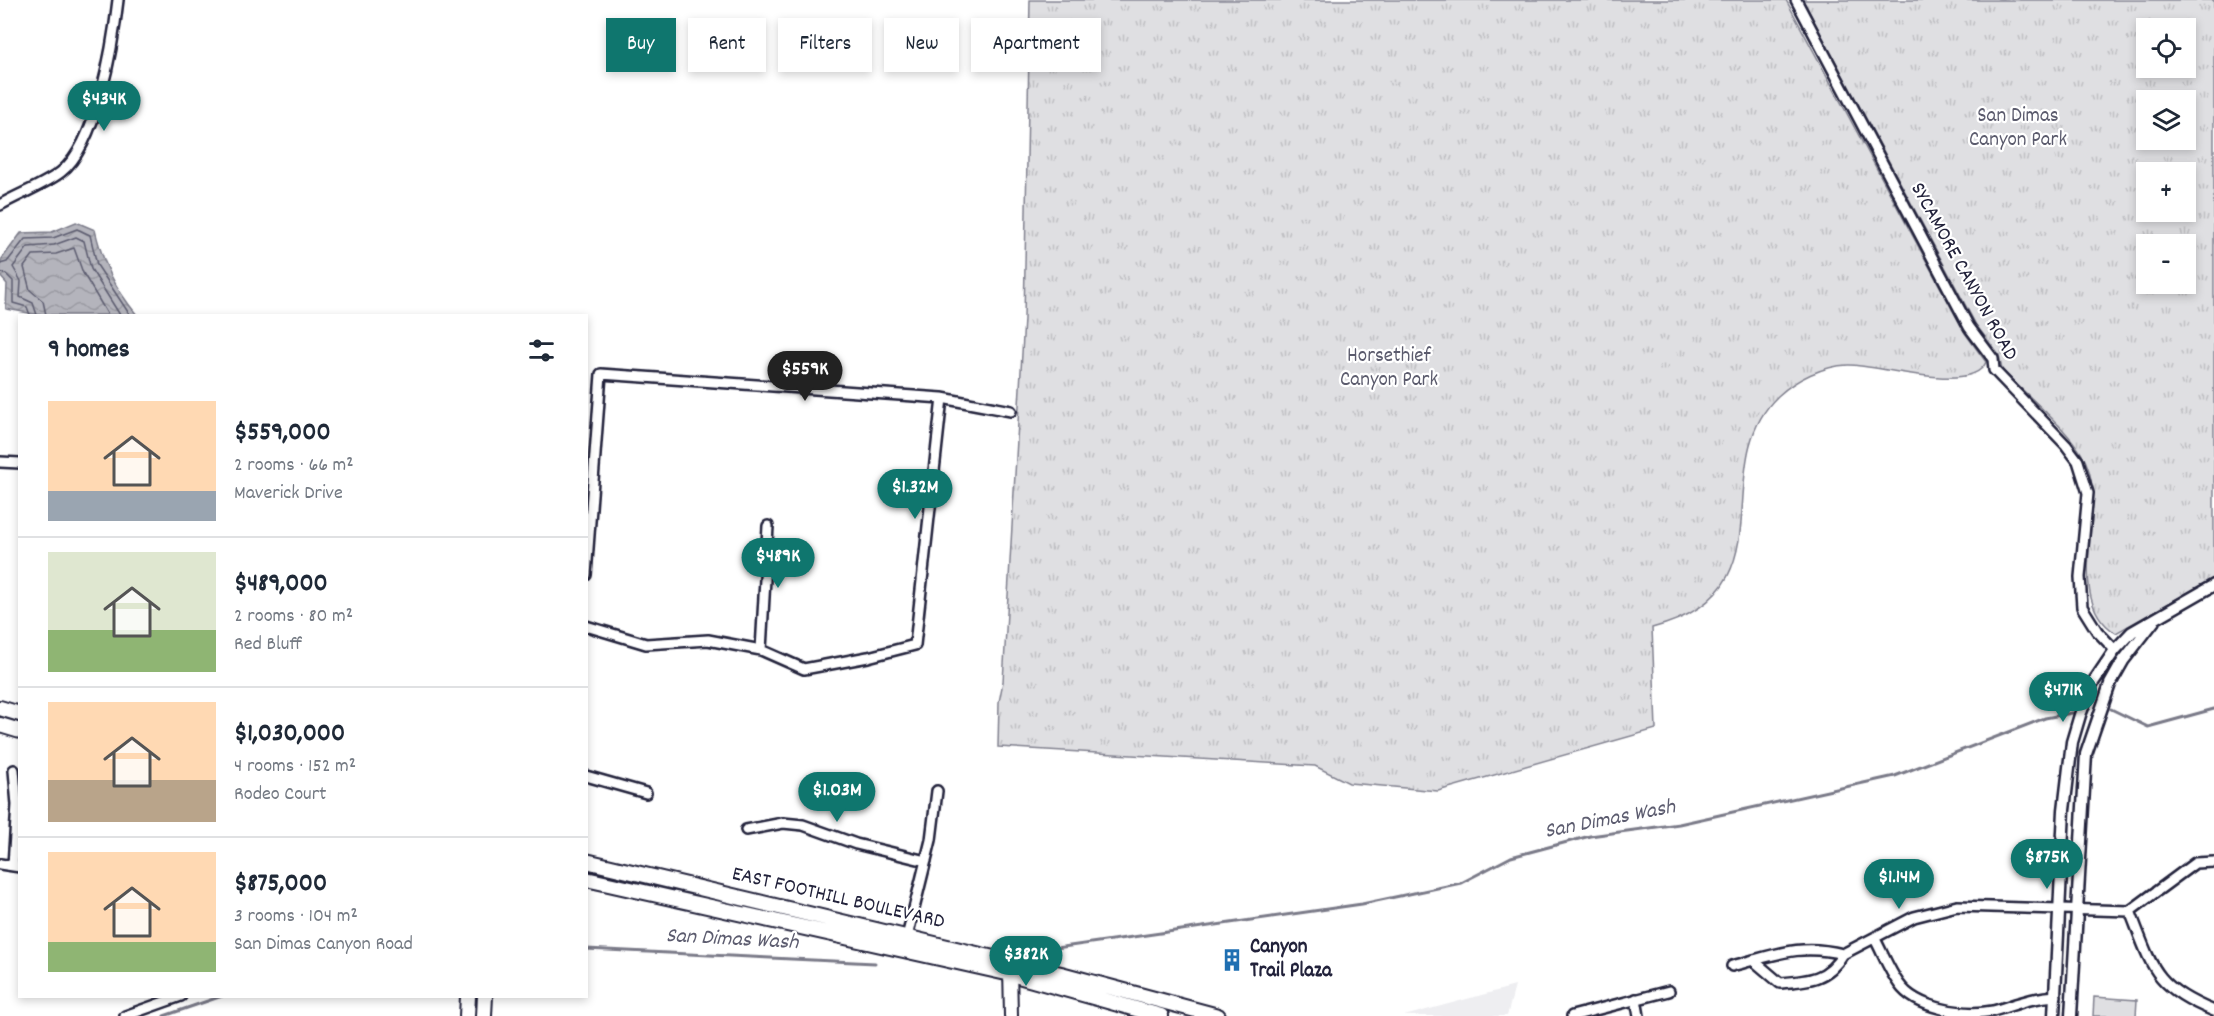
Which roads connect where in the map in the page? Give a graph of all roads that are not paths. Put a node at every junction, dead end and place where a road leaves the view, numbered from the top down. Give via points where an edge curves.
1 (118, 0) edge
2 (1796, 0) edge
3 (0, 204) edge
4 (942, 398) junction
5 (1011, 411) dead end
6 (0, 462) edge
7 (18, 463) edge
8 (768, 526) dead end
9 (588, 548) edge
10 (2214, 585) edge
11 (2157, 618) junction
12 (588, 627) edge
13 (760, 650) junction
14 (2115, 650) junction
15 (2123, 660) junction
16 (0, 708) edge
17 (18, 713) edge
18 (0, 725) edge
19 (18, 730) edge
20 (14, 770) dead end
21 (588, 777) edge
22 (937, 791) dead end
23 (646, 793) dead end
24 (746, 830) dead end
25 (926, 861) junction
26 (588, 862) edge
27 (2214, 862) edge
28 (0, 864) edge
29 (16, 866) edge
30 (588, 879) edge
31 (2060, 908) junction
32 (2075, 909) junction
33 (2130, 911) junction
34 (1875, 939) junction
35 (906, 943) junction
36 (1843, 954) junction
37 (1753, 960) junction
38 (1732, 966) dead end
39 (1010, 968) junction
40 (1669, 991) dead end
41 (2056, 996) junction
42 (175, 998) edge
43 (468, 998) edge
44 (485, 998) edge
45 (1636, 999) junction
46 (2214, 1011) edge
47 (1953, 1014) edge
48 (125, 1016) edge
49 (467, 1016) edge
50 (484, 1016) edge
51 (1011, 1016) edge
52 (1161, 1016) edge
53 (1218, 1016) edge
54 (1572, 1016) edge
55 (1639, 1016) edge
56 (2054, 1016) edge
57 (2071, 1016) edge

1 - 3 street via 97,112 77,156 60,172
2 - 14 street, SYCAMORE CANYON ROAD via 1969,327 1993,359 1994,370 2078,461 2088,493 2080,577 2082,607
4 - 5 street
4 - 9 street via 601,374
4 - 13 street via 915,645 804,669
6 - 7 street
8 - 13 street
10 - 11 street
11 - 14 street via 2132,632
11 - 15 street
12 - 13 street via 646,644 708,640
14 - 15 street
14 - 31 street via 2092,684 2072,742 2064,810
15 - 32 street via 2104,696 2085,754
16 - 17 main road
18 - 19 main road
20 - 29 street
21 - 23 street
22 - 25 street
24 - 25 street via 802,825 867,847
25 - 35 street
26 - 35 main road, EAST FOOTHILL BOULEVARD
27 - 33 street via 2195,863
28 - 29 street
30 - 35 main road, EAST FOOTHILL BOULEVARD
31 - 32 street
31 - 34 street via 1957,906 1914,917
31 - 41 street
32 - 33 street
32 - 57 street
33 - 46 street via 2152,966 2173,992
34 - 36 street
34 - 47 street via 1900,986 1916,999
35 - 39 main road, EAST FOOTHILL BOULEVARD
36 - 37 street via 1798,948
36 - 37 street via 1827,974 1810,980 1780,982
37 - 38 street
39 - 51 main road
39 - 52 main road, EAST FOOTHILL BOULEVARD
39 - 53 main road, EAST FOOTHILL BOULEVARD
40 - 45 street
41 - 47 street via 1990,1011
41 - 56 street
42 - 48 street
43 - 49 main road
44 - 50 main road
45 - 54 street
45 - 55 street

